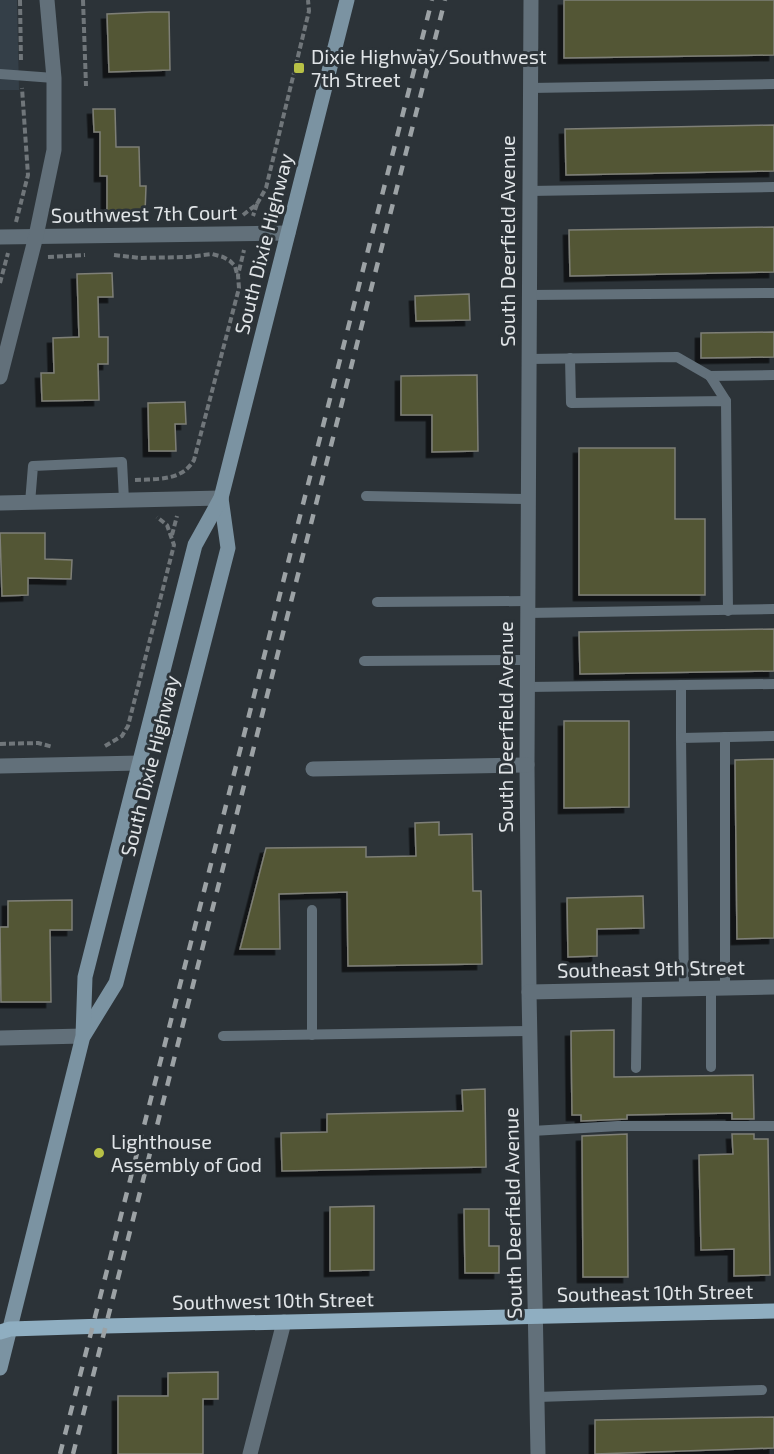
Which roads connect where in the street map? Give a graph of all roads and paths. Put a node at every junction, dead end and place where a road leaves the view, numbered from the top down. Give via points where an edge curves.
1 (20, 0) edge
2 (47, 0) edge
3 (83, 0) edge
4 (307, 0) edge
5 (348, 0) edge
6 (531, 0) edge
7 (0, 74) edge
8 (22, 75) junction
9 (54, 78) junction
10 (774, 84) edge
11 (87, 86) dead end
12 (530, 88) junction
13 (774, 187) edge
14 (530, 191) junction
15 (257, 204) junction
16 (239, 217) dead end
17 (249, 233) junction
18 (288, 233) junction
19 (36, 236) junction
20 (6, 237) edge
21 (88, 255) dead end
22 (110, 255) dead end
23 (6, 258) junction
24 (31, 258) junction
25 (0, 260) edge
26 (238, 275) junction
27 (0, 283) edge
28 (774, 293) edge
29 (529, 295) junction
30 (529, 358) junction
31 (570, 358) junction
32 (774, 375) edge
33 (710, 376) junction
34 (0, 377) edge
35 (726, 401) junction
36 (200, 443) dead end
37 (366, 496) dead end
38 (220, 498) junction
39 (528, 499) junction
40 (124, 500) junction
41 (0, 503) edge
42 (30, 503) junction
43 (150, 515) dead end
44 (377, 602) dead end
45 (527, 607) junction
46 (774, 609) edge
47 (728, 610) junction
48 (527, 660) junction
49 (364, 661) dead end
50 (774, 684) edge
51 (681, 685) junction
52 (527, 687) junction
53 (774, 736) edge
54 (725, 737) junction
55 (681, 738) junction
56 (0, 744) edge
57 (102, 747) dead end
58 (60, 749) dead end
59 (140, 763) junction
60 (0, 765) edge
61 (526, 765) junction
62 (313, 770) dead end
63 (312, 910) dead end
64 (774, 987) edge
65 (684, 989) junction
66 (718, 989) junction
67 (637, 990) junction
68 (529, 993) junction
69 (530, 1031) junction
70 (312, 1035) junction
71 (83, 1036) junction
72 (223, 1036) dead end
73 (0, 1038) edge
74 (711, 1066) dead end
75 (636, 1068) dead end
76 (774, 1126) edge
77 (532, 1131) junction
78 (774, 1311) edge
79 (536, 1316) junction
80 (284, 1322) junction
81 (3, 1328) edge
82 (0, 1368) edge
83 (762, 1390) dead end
84 (537, 1397) junction
85 (250, 1454) edge
86 (538, 1454) edge

1 - 8 path
2 - 9 street
3 - 11 path
4 - 15 path via 309,11 266,188
5 - 18 main road, South Dixie Highway
6 - 12 street, South Deerfield Avenue
7 - 8 lane
8 - 9 lane
8 - 20 path via 27,180
9 - 19 street via 54,150
10 - 12 lane
12 - 14 street, South Deerfield Avenue
13 - 14 lane
14 - 29 street, South Deerfield Avenue
15 - 16 path
15 - 17 path
17 - 18 street, Southwest 7th Court
17 - 19 street, Southwest 7th Court
17 - 26 path
18 - 38 main road, South Dixie Highway
19 - 20 street, Southwest 7th Court
19 - 24 street
20 - 23 path
21 - 24 path
22 - 26 path via 140,258 212,254 230,261
23 - 24 path
23 - 25 path
23 - 27 path
24 - 34 street
26 - 36 path via 239,288
28 - 29 lane
29 - 30 street, South Deerfield Avenue
30 - 31 lane
30 - 39 street, South Deerfield Avenue
31 - 33 lane via 677,357
31 - 35 lane via 571,403
32 - 33 lane
33 - 35 lane
35 - 47 lane
37 - 39 lane
38 - 40 street
38 - 59 main road, South Dixie Highway via 195,545
38 - 71 main road, South Dixie Highway via 228,548 116,983
39 - 45 street, South Deerfield Avenue
40 - 42 street
40 - 42 lane via 122,462 33,466
41 - 42 street
43 - 57 path via 167,525 174,545 128,726 122,736
44 - 45 lane
45 - 47 lane
45 - 48 street, South Deerfield Avenue
46 - 47 lane
48 - 49 lane
48 - 52 street, South Deerfield Avenue
50 - 51 lane
51 - 52 lane
51 - 55 lane
52 - 61 street, South Deerfield Avenue
53 - 54 lane
54 - 55 lane
54 - 66 lane
55 - 65 lane
56 - 58 path via 38,743
59 - 60 street
59 - 71 main road, South Dixie Highway via 85,977
61 - 62 street
61 - 68 street, South Deerfield Avenue
63 - 70 lane
64 - 66 street, Southeast 9th Street
65 - 66 street, Southeast 9th Street
65 - 67 street, Southeast 9th Street
66 - 74 lane
67 - 68 street, Southeast 9th Street
67 - 75 lane
68 - 69 street, South Deerfield Avenue
69 - 70 lane
69 - 77 street, South Deerfield Avenue
70 - 72 lane
71 - 73 street
71 - 81 main road, South Dixie Highway
76 - 77 lane via 618,1126
77 - 79 street, South Deerfield Avenue
78 - 79 main road, Southeast 10th Street
79 - 80 main road, Southwest 10th Street
79 - 84 street, South Deerfield Avenue
80 - 81 main road, Southwest 10th Street
80 - 85 street
81 - 82 main road, South Dixie Highway
83 - 84 lane
84 - 86 street, South Deerfield Avenue

